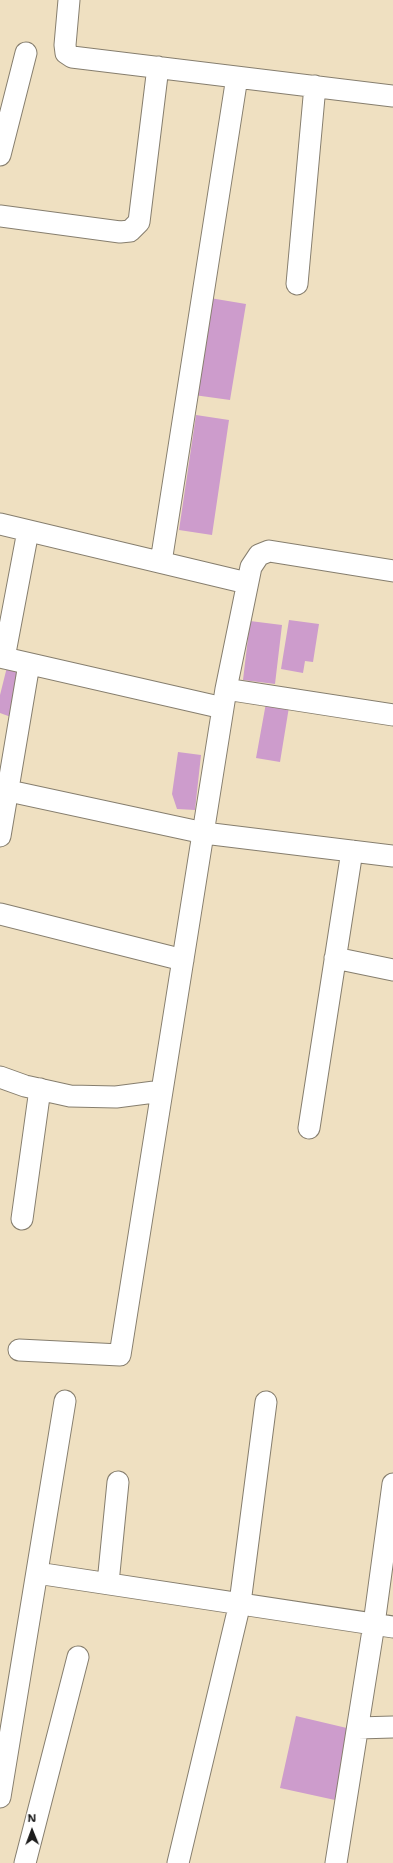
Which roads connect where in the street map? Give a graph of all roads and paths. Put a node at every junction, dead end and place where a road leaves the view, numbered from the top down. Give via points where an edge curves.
1 (69, 0) edge
2 (26, 53) dead end
3 (158, 67) junction
4 (236, 77) junction
5 (315, 86) junction
6 (393, 96) edge
7 (0, 155) edge
8 (0, 216) edge
9 (297, 284) dead end
10 (0, 524) edge
11 (28, 530) junction
12 (161, 562) junction
13 (393, 571) edge
14 (247, 583) junction
15 (2, 658) edge
16 (29, 664) junction
17 (225, 699) junction
18 (393, 716) edge
19 (4, 790) edge
20 (204, 832) junction
21 (0, 836) edge
22 (352, 851) junction
23 (393, 856) edge
24 (0, 914) edge
25 (335, 958) junction
26 (183, 960) junction
27 (393, 970) edge
28 (0, 1077) edge
29 (40, 1089) junction
30 (162, 1091) junction
31 (309, 1128) dead end
32 (22, 1219) dead end
33 (19, 1350) dead end
34 (65, 1401) dead end
35 (266, 1402) dead end
36 (118, 1482) dead end
37 (393, 1484) edge
38 (37, 1572) junction
39 (108, 1583) junction
40 (240, 1603) junction
41 (383, 1625) edge
42 (78, 1657) dead end
43 (7, 1708) edge
44 (393, 1727) edge
45 (358, 1728) junction
46 (0, 1794) edge
47 (0, 1797) edge
48 (25, 1863) edge
49 (178, 1863) edge
50 (336, 1863) edge

1 - 3 street via 64,36 66,53 72,57
2 - 7 street
3 - 4 street
3 - 8 street via 139,222 130,231 120,232
4 - 5 street
4 - 12 street
5 - 6 street
5 - 9 street
10 - 11 street
11 - 12 street
11 - 15 street
12 - 14 street
13 - 14 street via 270,551 259,555 251,567
14 - 17 street
15 - 16 street
16 - 17 street
16 - 19 street
17 - 18 street
17 - 20 street
19 - 20 street
19 - 21 street
20 - 22 street
20 - 26 street
22 - 23 street
22 - 25 street
24 - 26 street
25 - 27 street
25 - 31 street
26 - 30 street
28 - 29 street
29 - 30 street via 70,1096 116,1097
29 - 32 street
30 - 33 street via 120,1355
34 - 38 street
35 - 40 street
36 - 39 street
37 - 41 street
38 - 39 street
38 - 43 street
39 - 40 street
40 - 41 street
40 - 49 street
41 - 45 street
42 - 48 street
43 - 46 street
44 - 45 street
45 - 50 street
46 - 47 street

